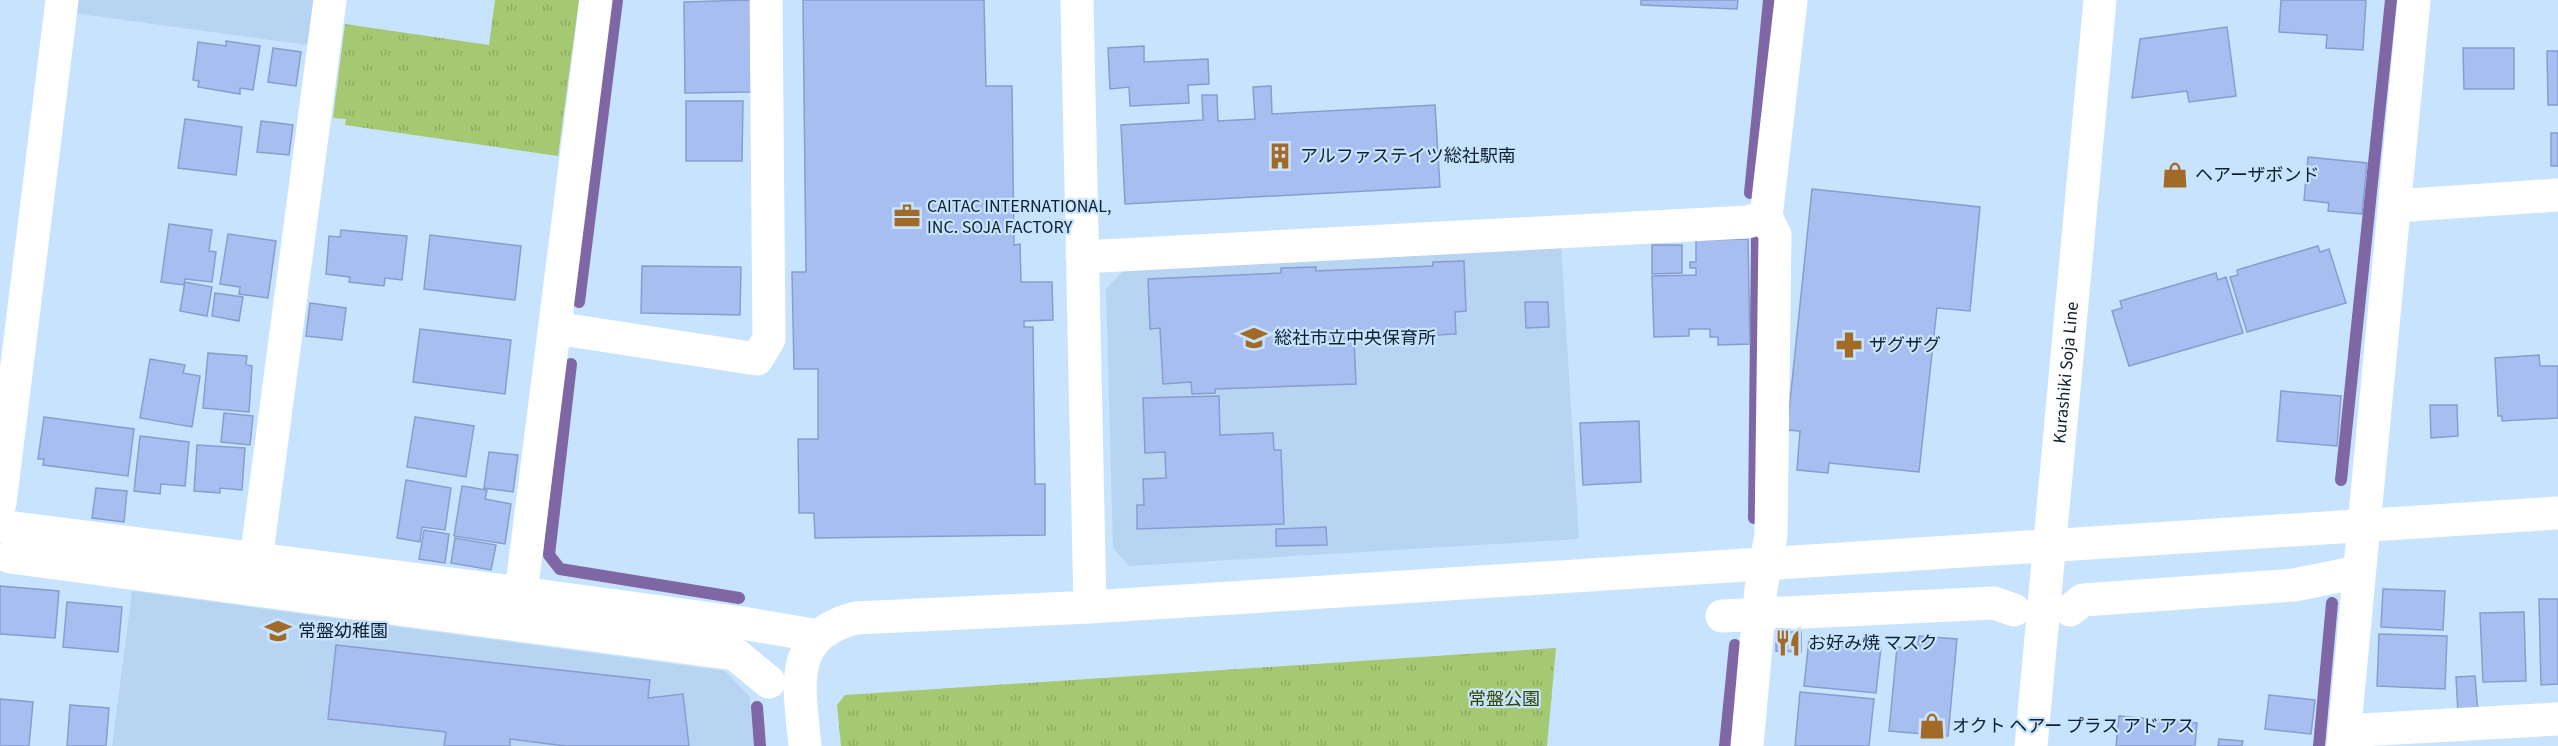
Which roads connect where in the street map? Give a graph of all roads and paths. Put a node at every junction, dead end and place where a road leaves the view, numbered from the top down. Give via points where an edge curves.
1 (62, 0) edge
2 (330, 0) edge
3 (596, 0) edge
4 (766, 0) edge
5 (1077, 0) edge
6 (1791, 0) edge
7 (2100, 0) edge
8 (2414, 0) edge
9 (2558, 195) edge
10 (2395, 206) junction
11 (1766, 217) junction
12 (1083, 257) junction
13 (555, 328) junction
14 (0, 502) edge
15 (2558, 513) edge
16 (2363, 525) junction
17 (0, 526) edge
18 (2049, 545) junction
19 (10, 557) dead end
20 (256, 560) junction
21 (1765, 564) junction
22 (2359, 572) junction
23 (521, 593) junction
24 (1090, 607) junction
25 (2014, 610) dead end
26 (2070, 610) dead end
27 (1758, 614) junction
28 (1722, 616) dead end
29 (819, 636) junction
30 (769, 682) dead end
31 (2558, 719) edge
32 (2344, 739) edge
33 (805, 746) edge
34 (1747, 746) edge
35 (2031, 746) edge

1 - 14 street
2 - 20 street
3 - 13 street
4 - 13 street via 769,339 757,359
5 - 12 street
6 - 11 street
7 - 18 street, Kurashiki Soja Line
8 - 10 street
9 - 10 street
10 - 16 street
11 - 12 street via 1747,222
11 - 21 street via 1775,235 1771,535
12 - 24 street
13 - 23 street
15 - 16 street
16 - 18 street
16 - 22 street
17 - 20 street
18 - 21 street
18 - 35 street, Kurashiki Soja Line
19 - 30 street via 735,654
20 - 23 street
21 - 24 street
21 - 27 street
22 - 26 street via 2294,585 2083,600
22 - 32 street
23 - 29 street
24 - 29 street via 856,618
25 - 27 street via 1994,603
27 - 28 street
27 - 34 street
29 - 33 street via 803,656 799,676
31 - 32 street

